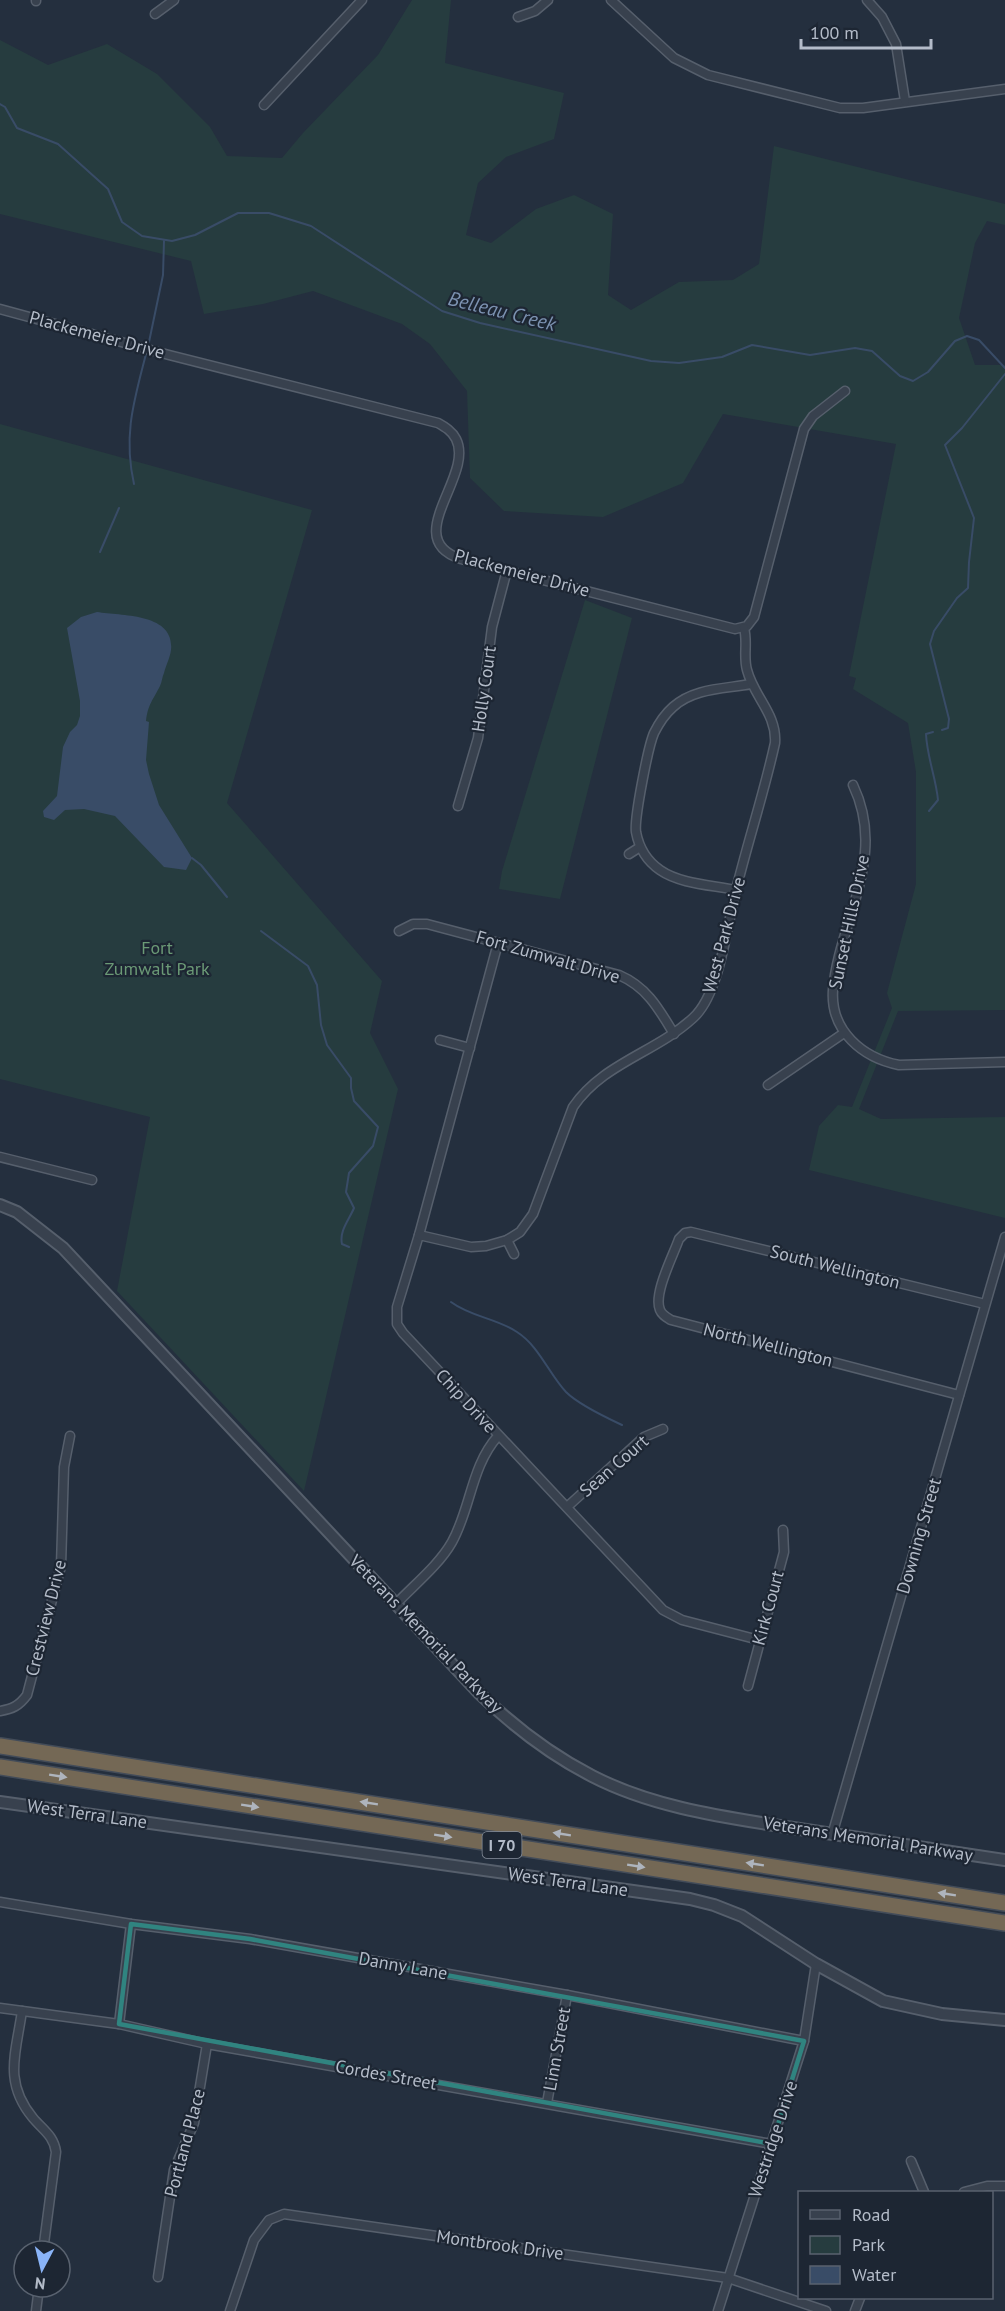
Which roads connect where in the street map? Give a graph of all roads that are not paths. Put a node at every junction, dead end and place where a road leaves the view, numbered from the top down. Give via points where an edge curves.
1 (174, 0) edge
2 (548, 0) edge
3 (610, 0) edge
4 (867, 0) edge
5 (357, 2) edge
6 (155, 14) dead end
7 (518, 17) dead end
8 (1005, 89) edge
9 (905, 101) junction
10 (264, 105) dead end
11 (0, 309) edge
12 (845, 391) dead end
13 (507, 570) junction
14 (744, 628) junction
15 (751, 684) junction
16 (853, 785) dead end
17 (458, 806) dead end
18 (640, 847) junction
19 (629, 854) dead end
20 (736, 890) junction
21 (399, 931) dead end
22 (498, 943) junction
23 (844, 1033) junction
24 (674, 1034) junction
25 (440, 1040) dead end
26 (470, 1048) junction
27 (1005, 1062) edge
28 (768, 1084) dead end
29 (0, 1157) edge
30 (92, 1179) dead end
31 (0, 1205) edge
32 (686, 1233) joint
33 (419, 1235) junction
34 (1005, 1238) edge
35 (507, 1240) junction
36 (514, 1254) dead end
37 (985, 1304) junction
38 (959, 1395) junction
39 (663, 1430) dead end
40 (70, 1436) dead end
41 (498, 1436) junction
42 (567, 1507) junction
43 (783, 1530) dead end
44 (396, 1604) junction
45 (759, 1640) junction
46 (748, 1686) dead end
47 (0, 1711) edge
48 (0, 1746) edge
49 (0, 1767) edge
50 (0, 1802) edge
51 (832, 1835) junction
52 (1005, 1860) edge
53 (0, 1902) edge
54 (1005, 1903) edge
55 (1005, 1923) edge
56 (131, 1924) junction
57 (816, 1964) junction
58 (567, 1995) junction
59 (0, 2008) edge
60 (22, 2011) junction
61 (1005, 2020) edge
62 (119, 2024) junction
63 (804, 2041) junction
64 (207, 2044) junction
65 (547, 2103) junction
66 (772, 2144) junction
67 (911, 2161) dead end
68 (1005, 2186) edge
69 (923, 2191) edge
70 (975, 2191) edge
71 (45, 2239) edge
72 (158, 2277) dead end
73 (729, 2278) junction
74 (230, 2311) edge
75 (718, 2311) edge
76 (826, 2311) edge

1 - 6 street
2 - 7 street via 536,11
3 - 9 street via 674,58 708,75 840,108
4 - 9 street via 882,17 896,44
5 - 10 street
8 - 9 street
11 - 13 street, Plackemeier Drive via 438,423 455,437 458,454 438,519 439,547 451,556
12 - 14 street via 813,416 804,429 754,616
13 - 14 street, Plackemeier Drive via 721,627
13 - 17 street, Holly Court via 492,627 478,738
14 - 15 street, West Park Drive
15 - 18 street via 692,695 674,706 659,723 636,817
15 - 20 street, West Park Drive via 770,715 775,743
16 - 23 street, Sunset Hills Drive via 863,807 865,851 833,993
18 - 19 street
18 - 20 street via 652,864 666,873
20 - 24 street, West Park Drive via 716,978 705,1005
21 - 22 street, Fort Zumwalt Drive via 413,924 427,924
22 - 24 street, Fort Zumwalt Drive via 625,978 647,994
22 - 26 street, Chip Drive
23 - 27 street via 861,1050 899,1065
23 - 28 street
24 - 35 street, West Park Drive via 596,1080 583,1093 573,1107 533,1214 520,1232
25 - 26 street
26 - 33 street, Chip Drive
29 - 30 street
31 - 44 street, Veterans Memorial Parkway via 17,1212 63,1248
32 - 37 street, South Wellington
32 - 38 street, North Wellington via 680,1239 659,1293 661,1313 670,1320
33 - 35 street via 471,1247
33 - 41 street, Chip Drive via 399,1296 397,1324
34 - 37 street, Downing Street
35 - 36 street
37 - 38 street, Downing Street
38 - 51 street, Downing Street
39 - 42 street, Sean Court via 644,1437
40 - 47 street, Crestview Drive via 64,1467 63,1543 56,1588 27,1695 21,1704
41 - 42 street, Chip Drive
41 - 44 street via 482,1457 453,1540
42 - 45 street, Chip Drive via 663,1610 682,1620
43 - 45 street, Kirk Court via 784,1552
44 - 51 street, Veterans Memorial Parkway via 485,1700 553,1754 593,1777 675,1806
45 - 46 street, Kirk Court
54 -> 48 highway, I 70
49 -> 55 highway, I 70
50 - 57 street, West Terra Lane via 690,1899 742,1916
51 - 52 street, Veterans Memorial Parkway
53 - 56 street, Danny Lane
56 - 58 street, Danny Lane via 250,1939
56 - 62 street
57 - 61 street, West Terra Lane via 884,2001 942,2014
57 - 63 street, Westridge Drive
58 - 63 street, Danny Lane
58 - 65 street, Linn Street
59 - 60 street, Cordes Street
60 - 62 street, Cordes Street
60 - 71 street via 13,2077 18,2096 51,2136 56,2152
62 - 64 street, Cordes Street
63 - 66 street, Westridge Drive
64 - 65 street, Cordes Street
64 - 72 street, Portland Place via 194,2123 174,2170
65 - 66 street, Cordes Street
66 - 73 street, Westridge Drive
67 - 69 street
68 - 70 street
73 - 74 street, Montbrook Drive via 284,2214 269,2220 254,2240
73 - 75 street, Westridge Drive
73 - 76 street, Montbrook Drive

